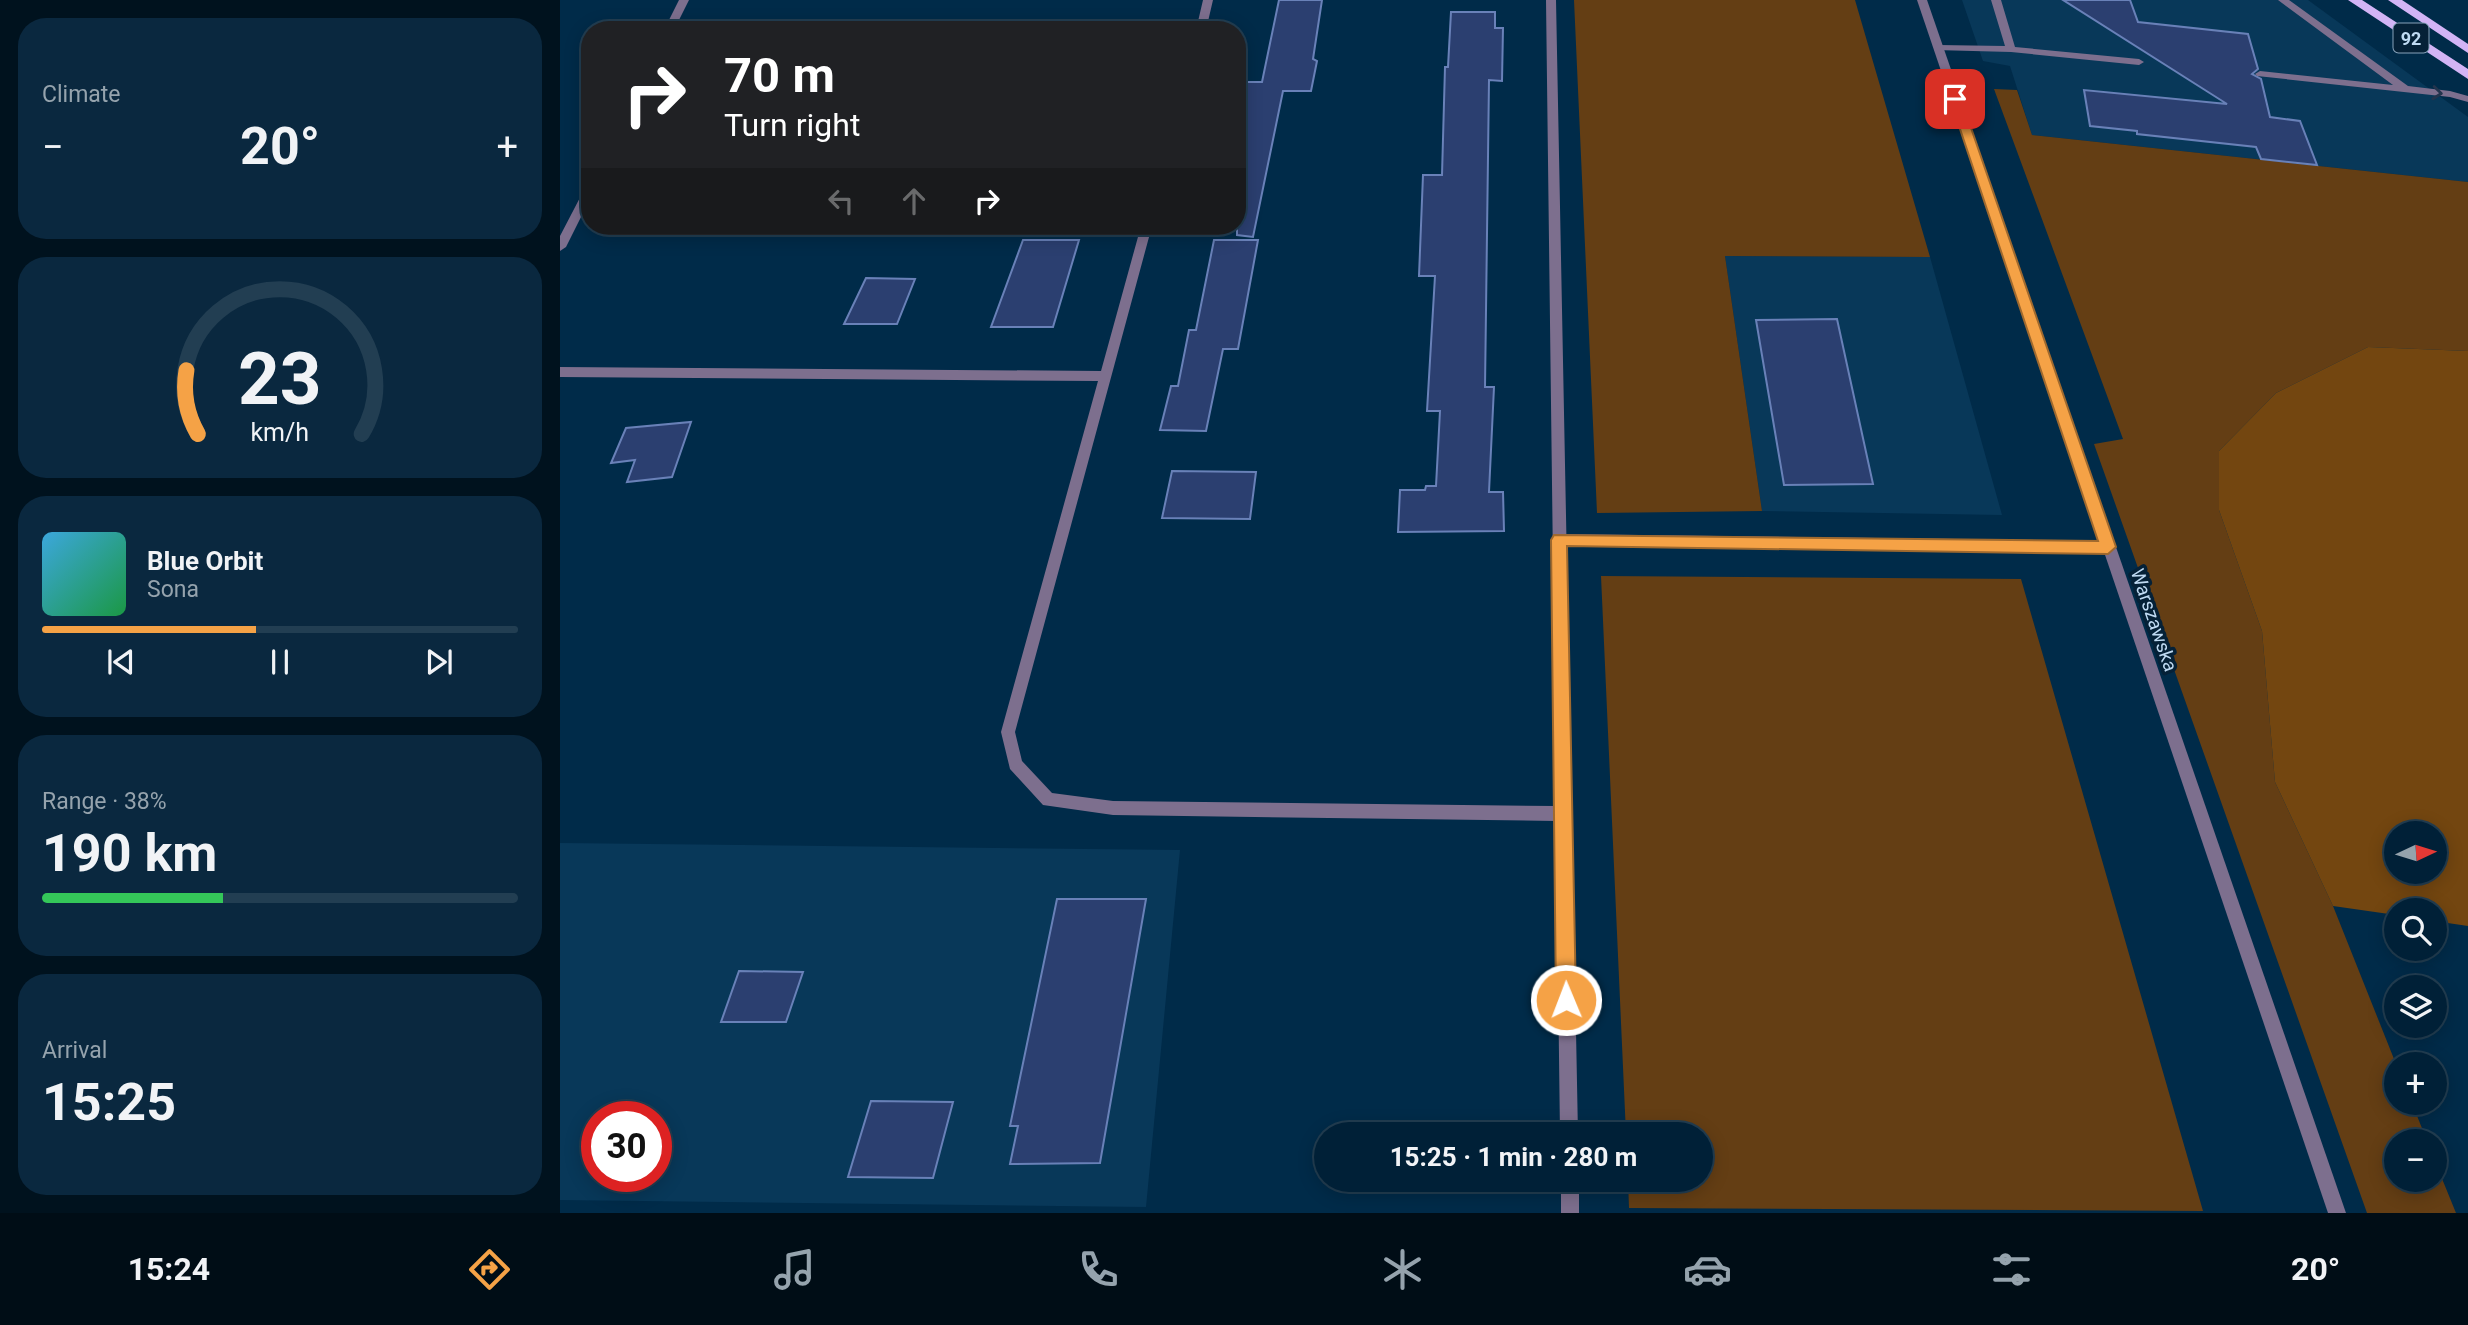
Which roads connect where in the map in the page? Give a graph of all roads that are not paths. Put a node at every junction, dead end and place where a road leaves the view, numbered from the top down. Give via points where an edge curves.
1 (684, 0) edge
2 (1208, 0) edge
3 (1551, 0) edge
4 (1922, 0) edge
5 (1996, 0) edge
6 (2283, 0) edge
7 (2354, 0) edge
8 (2394, 0) edge
9 (674, 21) edge
10 (1203, 21) edge
11 (1938, 48) junction
12 (2011, 49) junction
13 (2468, 49) edge
14 (2139, 62) dead end
15 (2260, 74) dead end
16 (2468, 75) edge
17 (2406, 89) junction
18 (2468, 99) edge
19 (581, 206) edge
20 (1144, 235) edge
21 (560, 247) edge
22 (560, 372) edge
23 (1104, 376) junction
24 (1559, 540) junction
25 (2108, 547) junction
26 (1562, 814) junction
27 (1569, 1122) edge
28 (1570, 1192) edge
29 (1570, 1213) edge
30 (2337, 1213) edge

1 - 9 street
2 - 10 street
3 - 24 street
4 - 11 street, Warszawska
5 - 12 street
6 - 17 street
7 - 16 main road, 92
8 - 13 main road, 92
11 - 12 street
11 - 25 street, Warszawska
12 - 14 street
15 - 17 street
17 -> 18 street
19 - 21 street
20 - 23 street
22 - 23 street
23 - 26 street via 1008,732 1015,764 1048,800 1113,808
24 - 25 street
24 - 26 street
25 - 30 street, Warszawska
26 - 27 street
28 - 29 street

